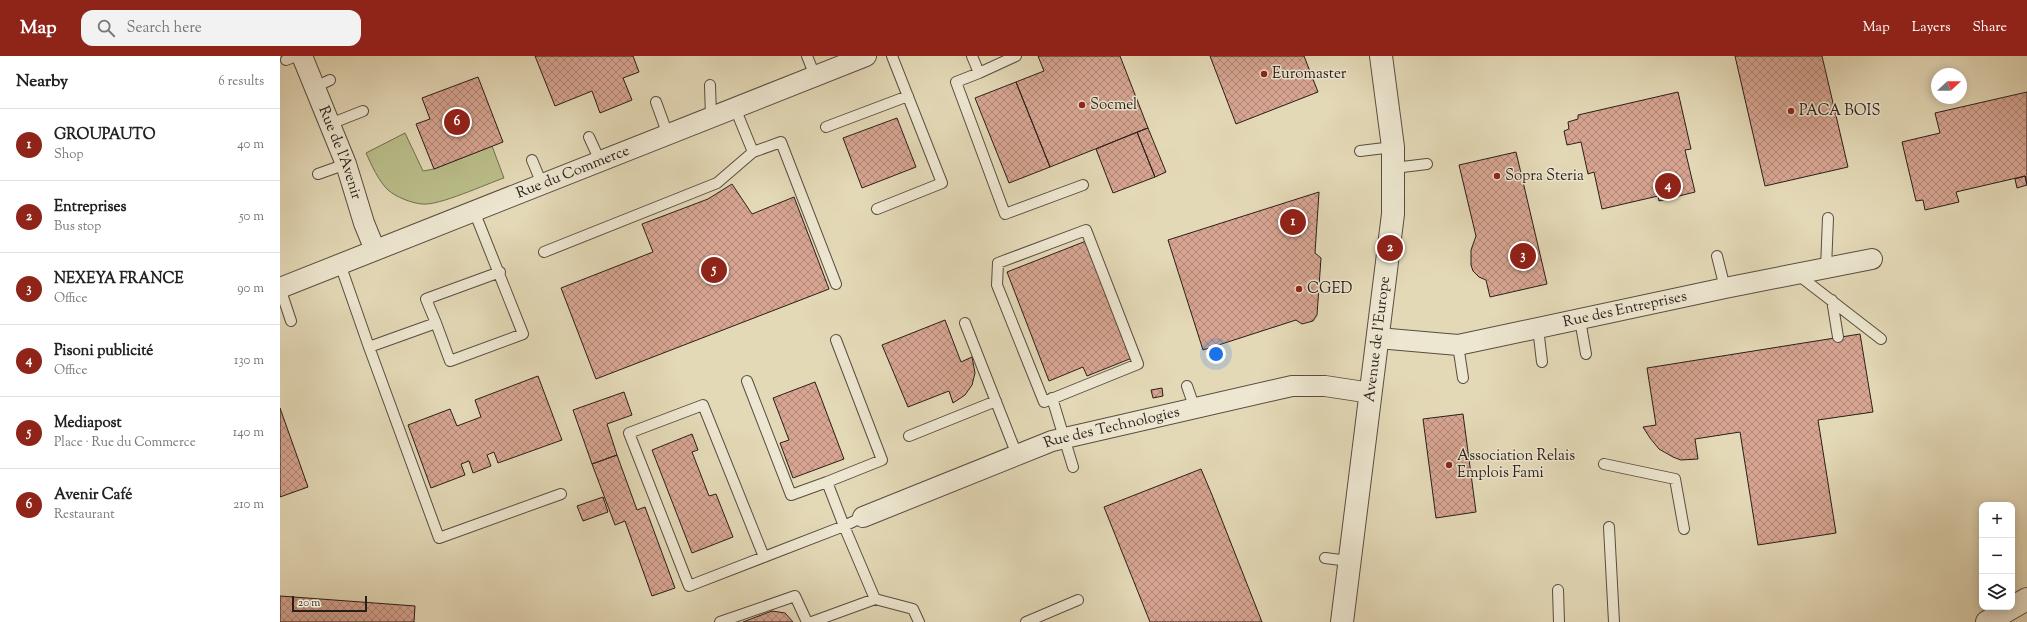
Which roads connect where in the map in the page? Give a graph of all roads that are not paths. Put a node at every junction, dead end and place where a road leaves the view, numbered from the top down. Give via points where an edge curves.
1 (296, 56) edge
2 (807, 56) edge
3 (866, 56) edge
4 (892, 56) edge
5 (972, 56) edge
6 (1016, 56) edge
7 (1381, 56) edge
8 (294, 58) edge
9 (979, 73) junction
10 (815, 76) junction
11 (710, 85) dead end
12 (908, 96) junction
13 (656, 102) dead end
14 (735, 108) junction
15 (363, 111) dead end
16 (711, 117) junction
17 (330, 124) junction
18 (826, 127) dead end
19 (668, 135) junction
20 (589, 137) dead end
21 (1360, 151) dead end
22 (753, 152) junction
23 (1394, 157) junction
24 (532, 160) dead end
25 (600, 161) junction
26 (346, 164) junction
27 (1427, 164) dead end
28 (318, 174) dead end
29 (542, 184) junction
30 (1083, 185) dead end
31 (877, 209) dead end
32 (474, 211) junction
33 (1828, 218) dead end
34 (375, 250) junction
35 (544, 252) dead end
36 (1718, 256) dead end
37 (1872, 259) dead end
38 (340, 264) junction
39 (1826, 268) junction
40 (500, 272) junction
41 (1797, 274) junction
42 (836, 284) dead end
43 (280, 288) edge
44 (1725, 288) junction
45 (1832, 300) junction
46 (1580, 320) junction
47 (291, 321) dead end
48 (436, 323) junction
49 (965, 323) dead end
50 (1538, 328) junction
51 (1838, 337) dead end
52 (1378, 338) junction
53 (1881, 339) dead end
54 (836, 340) dead end
55 (1458, 345) junction
56 (369, 347) junction
57 (1586, 354) dead end
58 (1542, 362) dead end
59 (1463, 378) dead end
60 (747, 381) dead end
61 (1187, 386) dead end
62 (1370, 393) junction
63 (1052, 398) junction
64 (996, 401) junction
65 (1195, 409) junction
66 (909, 436) dead end
67 (1063, 439) junction
68 (1017, 455) junction
69 (1604, 464) dead end
70 (1073, 467) dead end
71 (827, 482) junction
72 (561, 494) dead end
73 (864, 517) joint
74 (844, 526) junction
75 (1609, 527) dead end
76 (1684, 529) dead end
77 (764, 557) junction
78 (1325, 558) dead end
79 (1350, 562) junction
80 (1558, 590) dead end
81 (875, 599) junction
82 (2027, 599) edge
83 (1078, 600) dead end
84 (720, 622) edge
85 (807, 622) edge
86 (812, 622) edge
87 (919, 622) edge
88 (1026, 622) edge
89 (1342, 622) edge
90 (1559, 622) edge
91 (1614, 622) edge
92 (1987, 622) edge

1 - 8 lane
2 - 10 lane
3 - 10 street, Rue du Commerce
4 - 12 lane
5 - 9 lane
6 - 9 lane
7 - 23 street, Avenue de l'Europe
8 - 17 street, Rue de l'Avenir via 322,84
9 - 30 lane via 956,82 1005,214
10 - 14 street, Rue du Commerce
11 - 16 lane
12 - 18 lane
12 - 31 lane via 942,183
13 - 19 lane
14 - 16 street, Rue du Commerce
14 - 22 lane
15 - 17 lane
16 - 19 street, Rue du Commerce
17 - 26 street, Rue de l'Avenir
19 - 25 street, Rue du Commerce
20 - 25 lane
21 - 23 lane
22 - 35 lane via 717,183
22 - 42 lane via 781,142
23 - 27 lane
23 - 52 street, Avenue de l'Europe via 1390,241
24 - 29 lane
25 - 29 street, Rue du Commerce
26 - 28 lane
26 - 34 street, Rue de l'Avenir via 364,224
29 - 32 street, Rue du Commerce
32 - 34 street, Rue du Commerce
32 - 40 lane
33 - 39 lane
34 - 38 street, Rue du Commerce
36 - 44 lane
37 - 39 street, Rue des Entreprises
38 - 43 street, Rue du Commerce
38 - 56 lane
39 - 41 street, Rue des Entreprises
40 - 48 lane via 426,298
40 - 48 lane via 523,334 450,361
41 - 44 street, Rue des Entreprises
41 - 45 lane
43 - 47 lane
44 - 46 street, Rue des Entreprises
45 - 51 lane
45 - 53 lane
46 - 50 street, Rue des Entreprises
46 - 57 lane
48 - 56 lane
49 - 64 lane
50 - 55 street, Rue des Entreprises
50 - 58 lane
52 - 55 street, Rue des Entreprises
52 - 62 street, Avenue de l'Europe
54 - 71 lane via 882,460
55 - 59 lane
56 - 72 lane via 439,538
60 - 71 lane via 791,494
61 - 65 lane
62 - 65 street, Rue des Technologies via 1325,386 1292,386
62 - 79 street, Avenue de l'Europe
63 - 63 lane via 1044,402 997,285 998,263 1086,230 1138,364
63 - 67 lane
64 - 66 lane
64 - 68 lane
65 - 67 street, Rue des Technologies
67 - 68 street, Rue des Technologies
67 - 70 lane
68 - 73 street, Rue des Technologies
69 - 76 lane via 1675,479
71 - 74 lane
73 - 74 lane
74 - 77 lane
74 - 81 lane
75 - 91 lane
77 - 77 lane via 689,586 629,433 703,405
78 - 79 lane
79 - 89 street, Avenue de l'Europe
80 - 90 lane
81 - 86 lane
81 - 87 lane via 913,609
82 - 92 street
83 - 88 lane
84 - 85 lane via 795,596

